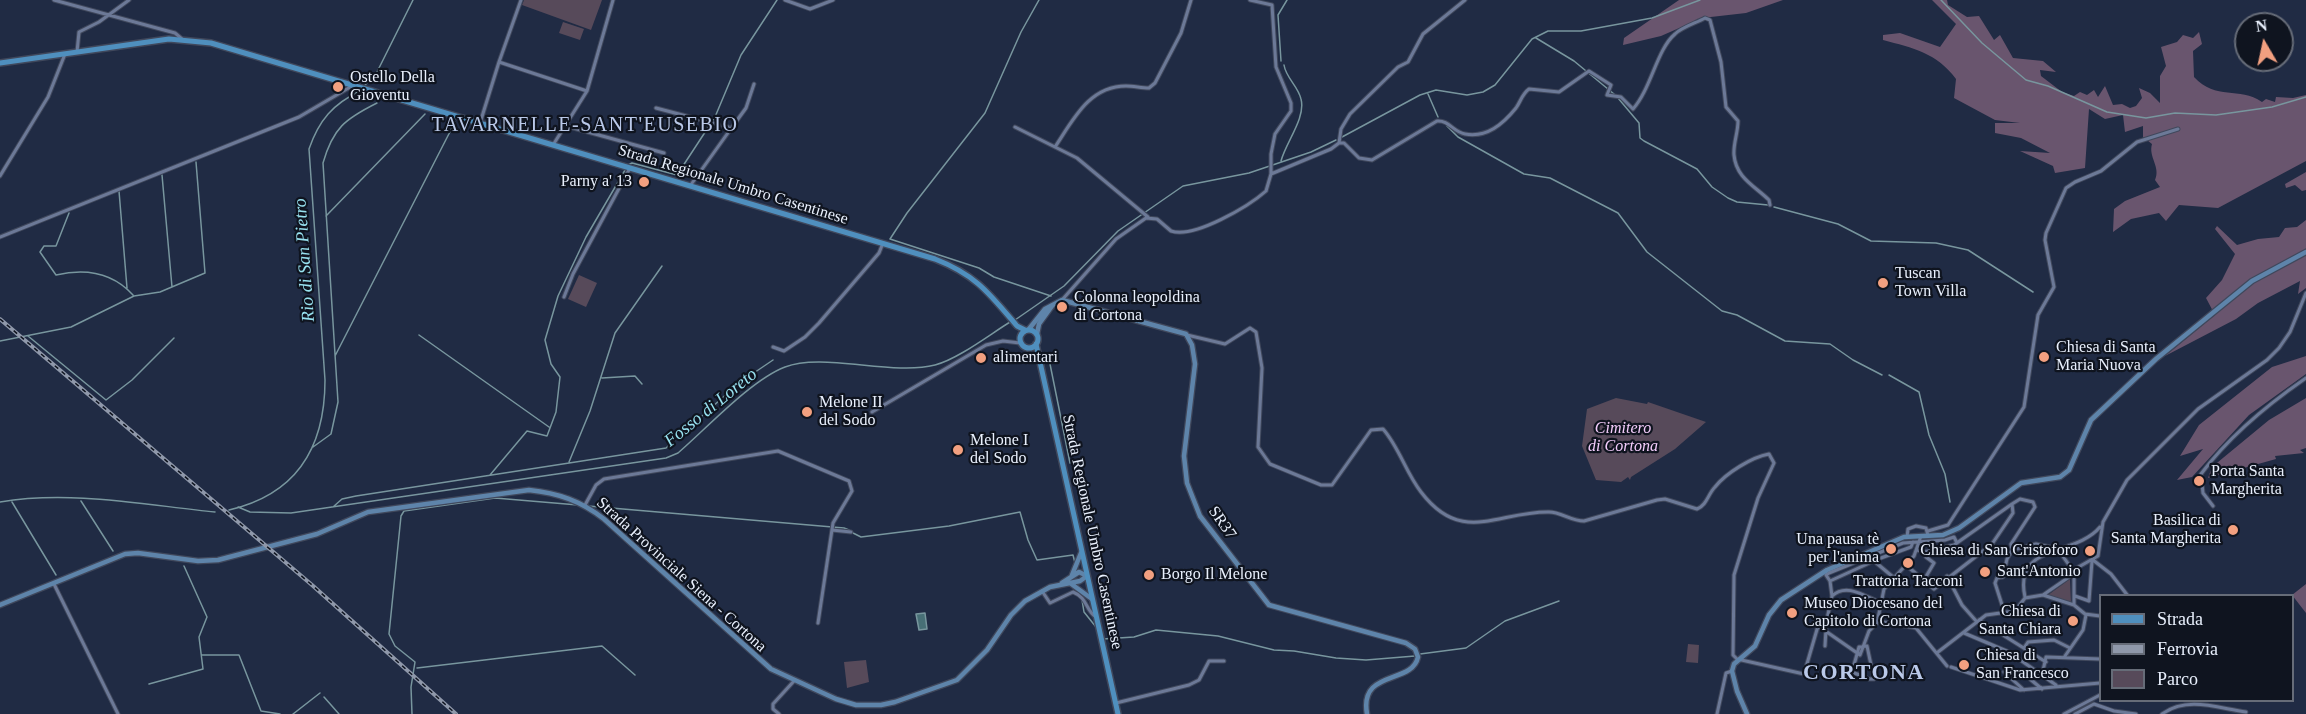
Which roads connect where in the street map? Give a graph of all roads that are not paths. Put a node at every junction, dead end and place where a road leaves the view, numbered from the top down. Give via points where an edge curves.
1 (54, 0) edge
2 (129, 0) edge
3 (521, 0) edge
4 (613, 0) edge
5 (785, 0) edge
6 (833, 0) edge
7 (1191, 0) edge
8 (1250, 0) edge
9 (1465, 0) edge
10 (109, 15) junction
11 (182, 39) junction
12 (77, 52) junction
13 (65, 54) junction
14 (499, 62) junction
15 (0, 63) edge
16 (754, 84) dead end
17 (352, 86) junction
18 (587, 91) junction
19 (656, 108) dead end
20 (480, 123) junction
21 (566, 126) junction
22 (1015, 127) dead end
23 (2178, 129) dead end
24 (730, 130) junction
25 (1338, 142) junction
26 (553, 145) junction
27 (1054, 147) junction
28 (664, 153) dead end
29 (630, 168) junction
30 (1271, 174) junction
31 (0, 176) edge
32 (690, 186) junction
33 (1770, 205) dead end
34 (1147, 216) junction
35 (0, 237) edge
36 (883, 243) junction
37 (2306, 252) edge
38 (2306, 293) edge
39 (564, 297) dead end
40 (1062, 300) junction
41 (1056, 302) junction
42 (1015, 324) junction
43 (1027, 330) junction
44 (1037, 334) junction
45 (1186, 334) junction
46 (1020, 339) junction
47 (1036, 344) junction
48 (773, 347) dead end
49 (1026, 348) junction
50 (1039, 357) junction
51 (2306, 378) edge
52 (872, 412) dead end
53 (2012, 504) junction
54 (585, 505) junction
55 (2213, 506) dead end
56 (2101, 526) junction
57 (832, 530) junction
58 (851, 532) dead end
59 (1928, 534) junction
60 (1907, 537) junction
61 (1920, 539) junction
62 (1913, 542) junction
63 (1957, 543) junction
64 (2057, 548) junction
65 (1907, 549) junction
66 (1917, 550) junction
67 (2012, 550) junction
68 (1928, 552) junction
69 (1081, 553) junction
70 (1914, 556) junction
71 (1877, 560) junction
72 (2092, 560) junction
73 (1905, 564) junction
74 (2074, 572) junction
75 (1072, 575) junction
76 (1087, 576) junction
77 (1947, 576) junction
78 (1893, 577) junction
79 (1830, 580) junction
80 (1924, 580) junction
81 (54, 582) junction
82 (1062, 583) junction
83 (1071, 583) junction
84 (1042, 591) junction
85 (2126, 594) edge
86 (2043, 595) junction
87 (1832, 596) junction
88 (2075, 596) junction
89 (2025, 598) junction
90 (1094, 600) junction
91 (1880, 602) junction
92 (0, 605) edge
93 (2074, 605) junction
94 (2004, 611) junction
95 (2086, 615) junction
96 (2099, 616) edge
97 (1097, 617) junction
98 (1877, 621) junction
99 (1978, 621) junction
100 (818, 623) dead end
101 (1814, 623) dead end
102 (1818, 626) junction
103 (1826, 629) junction
104 (1964, 633) junction
105 (1825, 646) dead end
106 (1861, 648) junction
107 (2024, 648) junction
108 (2070, 648) junction
109 (1938, 652) junction
110 (1857, 655) junction
111 (2065, 656) junction
112 (1737, 659) junction
113 (2099, 659) edge
114 (1224, 662) dead end
115 (2046, 662) junction
116 (1732, 671) junction
117 (2004, 672) dead end
118 (2042, 675) junction
119 (2030, 679) dead end
120 (794, 681) junction
121 (2099, 683) edge
122 (2059, 686) junction
123 (2043, 689) junction
124 (2024, 690) junction
125 (2099, 696) edge
126 (1115, 703) junction
127 (2246, 712) dead end
128 (118, 714) edge
129 (779, 714) edge
130 (1118, 714) edge
131 (1367, 714) edge
132 (1717, 714) edge
133 (1747, 714) edge
134 (2064, 714) edge
135 (2075, 714) edge
136 (2136, 714) edge
137 (2162, 714) edge

1 - 10 street
2 - 10 street
3 - 14 street
4 - 18 street
5 - 6 street via 810,9
7 - 27 street via 1181,33 1155,82 1149,88 1124,86 1098,92 1085,103
8 - 30 street via 1268,2 1274,11 1276,67 1291,103 1291,111 1275,134
9 - 25 street via 1423,34 1408,62 1350,114
10 - 11 street via 175,33
10 - 12 street via 79,32
11 - 12 main road, Strada Regionale Umbro Casentinese
11 - 17 main road, Strada Regionale Umbro Casentinese
12 - 13 main road, Strada Regionale Umbro Casentinese
13 - 15 main road, Strada Regionale Umbro Casentinese
13 - 31 street via 48,97
14 - 18 street
14 - 20 street
16 - 24 street via 746,108
17 - 20 main road, Strada Regionale Umbro Casentinese
17 - 35 street via 299,117
18 - 21 street
19 - 24 street
20 - 26 main road, Strada Regionale Umbro Casentinese
21 - 26 street
21 - 28 street
22 - 27 street
23 - 59 street via 2137,142 2102,171 2066,188 2046,233 2054,287 2037,320 2024,407 1948,525
24 - 32 street
25 - 30 street via 1331,149
25 - 33 street via 1359,158 1372,160 1437,121 1444,120 1461,134 1479,135 1489,132 1517,107 1529,89 1559,92 1590,71 1611,85 1606,96 1621,98 1634,109 1670,40 1705,18 1710,20 1721,62 1726,106 1738,121 1734,157 1737,168
26 - 29 main road, Strada Regionale Umbro Casentinese
27 - 34 street via 1077,158
29 - 32 main road, Strada Regionale Umbro Casentinese
29 - 39 street
30 - 34 street via 1262,194 1224,218 1187,232 1171,231
32 - 36 main road, Strada Regionale Umbro Casentinese
34 - 40 street via 1116,239
36 - 42 main road, Strada Regionale Umbro Casentinese via 969,274
36 - 48 street via 879,253 805,337 784,351
37 - 59 main road via 2252,281 2156,359 2091,420 2069,470 2050,480 2021,483 1959,528 1943,535
38 - 56 street via 2279,348 2172,433 2127,480
40 - 41 main road
40 - 45 main road
41 - 43 main road
41 - 44 main road via 1042,319
42 - 43 main road
42 - 46 main road
43 - 44 main road
43 - 46 main road
44 - 47 main road
45 - 112 street via 1225,345 1250,328 1256,332 1262,368 1258,447 1270,464 1322,485 1332,485 1371,430 1383,429 1423,495 1437,508 1467,524 1547,512 1584,521 1665,499 1697,509 1726,477 1769,454 1774,463 1758,498 1734,575 1733,655
45 - 131 main road, SR37 via 1194,364 1184,456 1187,483 1200,516 1269,605 1406,643 1415,649 1418,657 1412,668 1371,688 1366,700
46 - 49 main road
46 - 52 street via 986,345
47 - 49 main road
47 - 50 main road, Strada Regionale Umbro Casentinese
49 - 50 main road
50 - 69 main road, Strada Regionale Umbro Casentinese
51 - 55 street via 2248,422 2201,474 2203,493
53 - 63 street
53 - 67 street via 2026,500 2035,507 2011,544
53 - 77 street via 2013,513 1992,544
54 - 57 street via 604,478 778,451 852,485
54 - 81 main road, Strada Provinciale Siena - Cortona via 551,492 529,490 399,507 368,512 317,534 218,560 132,553
54 - 120 main road, Strada Provinciale Siena - Cortona via 758,659
56 - 64 street via 2082,543
56 - 72 street via 2098,556
57 - 58 street
57 - 100 street
59 - 60 street via 1922,527 1912,526
59 - 61 main road
60 - 61 main road
60 - 112 main road via 1827,570 1781,600 1755,646
61 - 62 street
61 - 63 street via 1954,537
61 - 66 street
62 - 65 street
62 - 79 street via 1829,573 1826,575
63 - 68 street
64 - 67 street via 2036,544
64 - 74 street
64 - 89 street via 2027,569 2022,581
65 - 70 street
65 - 71 street
66 - 68 street
66 - 70 street
67 - 94 street via 1995,588
68 - 80 street via 1926,557 1934,563
69 - 75 main road
69 - 76 main road, Strada Regionale Umbro Casentinese
70 - 73 street
71 - 78 street
71 - 79 street
72 - 74 street
72 - 85 street via 2111,574
72 - 88 street via 2090,601
73 - 78 street
73 - 80 street
74 - 86 street
74 - 88 street
75 - 76 main road via 1079,572
75 - 82 main road
76 - 83 main road
76 - 90 main road, Strada Regionale Umbro Casentinese
77 - 80 street via 1934,589
77 - 99 street via 1962,605
78 - 91 street
79 - 87 street
81 - 92 main road, Strada Provinciale Siena - Cortona
81 - 128 street
82 - 83 main road
82 - 84 main road, Strada Provinciale Siena - Cortona
83 - 90 main road
84 - 97 street via 1050,603 1077,593
84 - 120 main road, Strada Provinciale Siena - Cortona via 1017,608 972,668 939,689 868,706 845,702
86 - 89 street
86 - 93 street
87 - 91 street via 1838,590 1849,590
87 - 103 street
88 - 93 street
89 - 94 street via 2019,609
90 - 97 main road, Strada Regionale Umbro Casentinese
91 - 98 street
93 - 95 street
94 - 99 street
95 - 96 street
95 - 108 street via 2083,630
97 - 126 main road, Strada Regionale Umbro Casentinese
98 - 106 street
98 - 109 street via 1916,628
99 - 104 street
99 - 107 street
101 - 102 street
102 - 103 street
102 - 112 street via 1804,674
103 - 105 street
103 - 110 street
104 - 109 street
104 - 118 street via 2009,652
106 - 110 street
106 - 110 street via 1867,646 1874,679 1852,672
107 - 108 street via 2028,642 2054,640
107 - 115 street
108 - 111 street
109 - 124 street via 1949,667
111 - 113 street
111 - 115 street via 2046,657
112 - 116 main road
114 - 126 street via 1209,661 1199,680 1189,685
115 - 118 street
116 - 132 street via 1726,673
116 - 133 main road
117 - 124 street
118 - 122 street
119 - 123 street
120 - 129 street via 773,704
121 - 122 street
122 - 123 street
123 - 124 street
125 - 134 street
126 - 130 main road, Strada Regionale Umbro Casentinese
127 - 137 street via 2186,703
135 - 136 street via 2098,704

